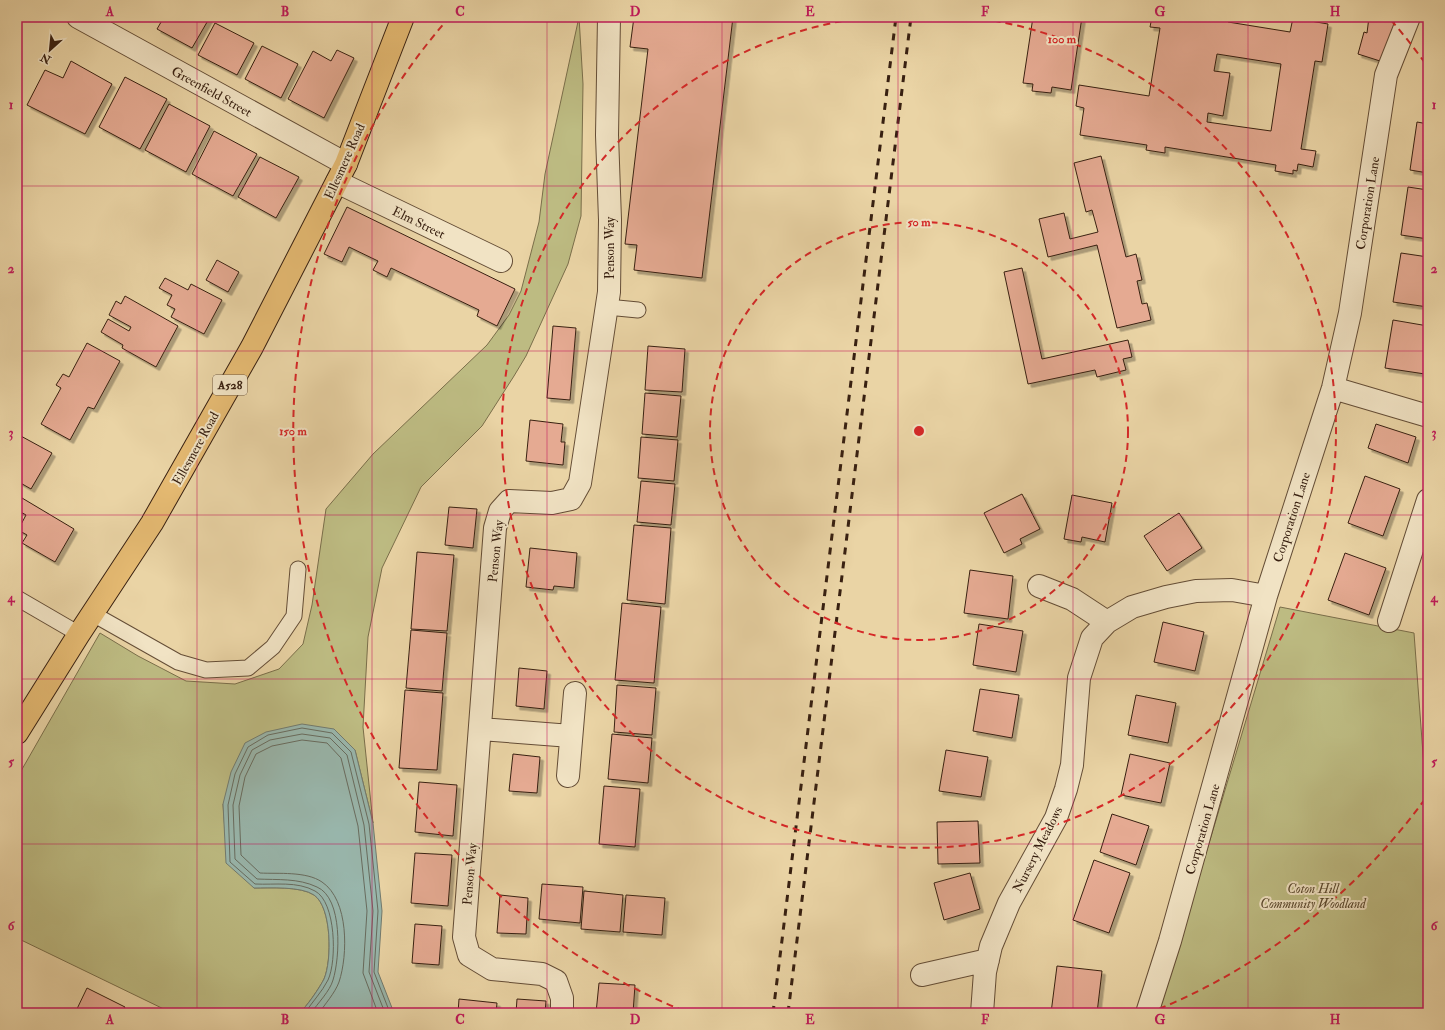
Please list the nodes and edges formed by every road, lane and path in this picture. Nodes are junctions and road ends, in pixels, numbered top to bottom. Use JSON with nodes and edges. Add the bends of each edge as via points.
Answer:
{"nodes":[{"id":1,"x":78,"y":17,"type":"edge"},
{"id":2,"x":403,"y":17,"type":"edge"},
{"id":3,"x":609,"y":17,"type":"edge"},
{"id":4,"x":1409,"y":17,"type":"edge"},
{"id":5,"x":341,"y":173,"type":"junction"},
{"id":6,"x":500,"y":261,"type":"dead end"},
{"id":7,"x":607,"y":307,"type":"junction"},
{"id":8,"x":638,"y":310,"type":"dead end"},
{"id":9,"x":1333,"y":388,"type":"junction"},
{"id":10,"x":1428,"y":416,"type":"edge"},
{"id":11,"x":1428,"y":500,"type":"edge"},
{"id":12,"x":298,"y":569,"type":"dead end"},
{"id":13,"x":1039,"y":586,"type":"dead end"},
{"id":14,"x":1266,"y":596,"type":"junction"},
{"id":15,"x":17,"y":598,"type":"edge"},
{"id":16,"x":93,"y":614,"type":"junction"},
{"id":17,"x":1389,"y":621,"type":"dead end"},
{"id":18,"x":1107,"y":622,"type":"junction"},
{"id":19,"x":79,"y":634,"type":"junction"},
{"id":20,"x":575,"y":693,"type":"dead end"},
{"id":21,"x":481,"y":729,"type":"junction"},
{"id":22,"x":17,"y":733,"type":"edge"},
{"id":23,"x":571,"y":736,"type":"junction"},
{"id":24,"x":568,"y":776,"type":"dead end"},
{"id":25,"x":988,"y":960,"type":"junction"},
{"id":26,"x":922,"y":975,"type":"dead end"},
{"id":27,"x":562,"y":1013,"type":"edge"},
{"id":28,"x":982,"y":1013,"type":"edge"},
{"id":29,"x":1147,"y":1013,"type":"edge"}],
"edges":[{"from":1,"to":5,"type":"street","name":"Greenfield Street"},
{"from":2,"to":5,"type":"main road","name":"Ellesmere Road","number":"A528"},
{"from":3,"to":7,"type":"street","name":"Penson Way","via":[[607,143],[610,266]]},
{"from":4,"to":9,"type":"street","name":"Corporation Lane","via":[[1386,75],[1350,313]]},
{"from":5,"to":6,"type":"street","name":"Elm Street"},
{"from":5,"to":16,"type":"main road","name":"Ellesmere Road","number":"A528","via":[[252,346],[172,489]]},
{"from":7,"to":8,"type":"lane"},
{"from":7,"to":21,"type":"street","name":"Penson Way","via":[[580,483],[571,499],[552,503],[509,501],[500,511],[495,528]]},
{"from":9,"to":10,"type":"street"},
{"from":9,"to":14,"type":"street","name":"Corporation Lane"},
{"from":11,"to":17,"type":"street"},
{"from":12,"to":16,"type":"lane","via":[[294,616],[273,648],[248,668],[206,670],[178,662]]},
{"from":13,"to":18,"type":"street","via":[[1072,599]]},
{"from":14,"to":18,"type":"street","name":"Nursery Meadows","via":[[1232,590],[1196,591],[1132,607]]},
{"from":14,"to":29,"type":"street","name":"Corporation Lane","via":[[1170,942]]},
{"from":15,"to":19,"type":"lane"},
{"from":16,"to":19,"type":"main road","name":"Ellesmere Road","number":"A528"},
{"from":18,"to":25,"type":"street","name":"Nursery Meadows","via":[[1092,638],[1084,658],[1079,678],[1072,765],[1056,818],[1009,903],[991,946]]},
{"from":19,"to":22,"type":"main road","name":"Ellesmere Road","number":"A528"},
{"from":20,"to":23,"type":"street"},
{"from":21,"to":23,"type":"street"},
{"from":21,"to":27,"type":"street","name":"Penson Way","via":[[464,937],[470,955],[492,969],[542,974],[556,981],[562,998]]},
{"from":23,"to":24,"type":"street"},
{"from":25,"to":26,"type":"street"},
{"from":25,"to":28,"type":"street","name":"Nursery Meadows"}]}
